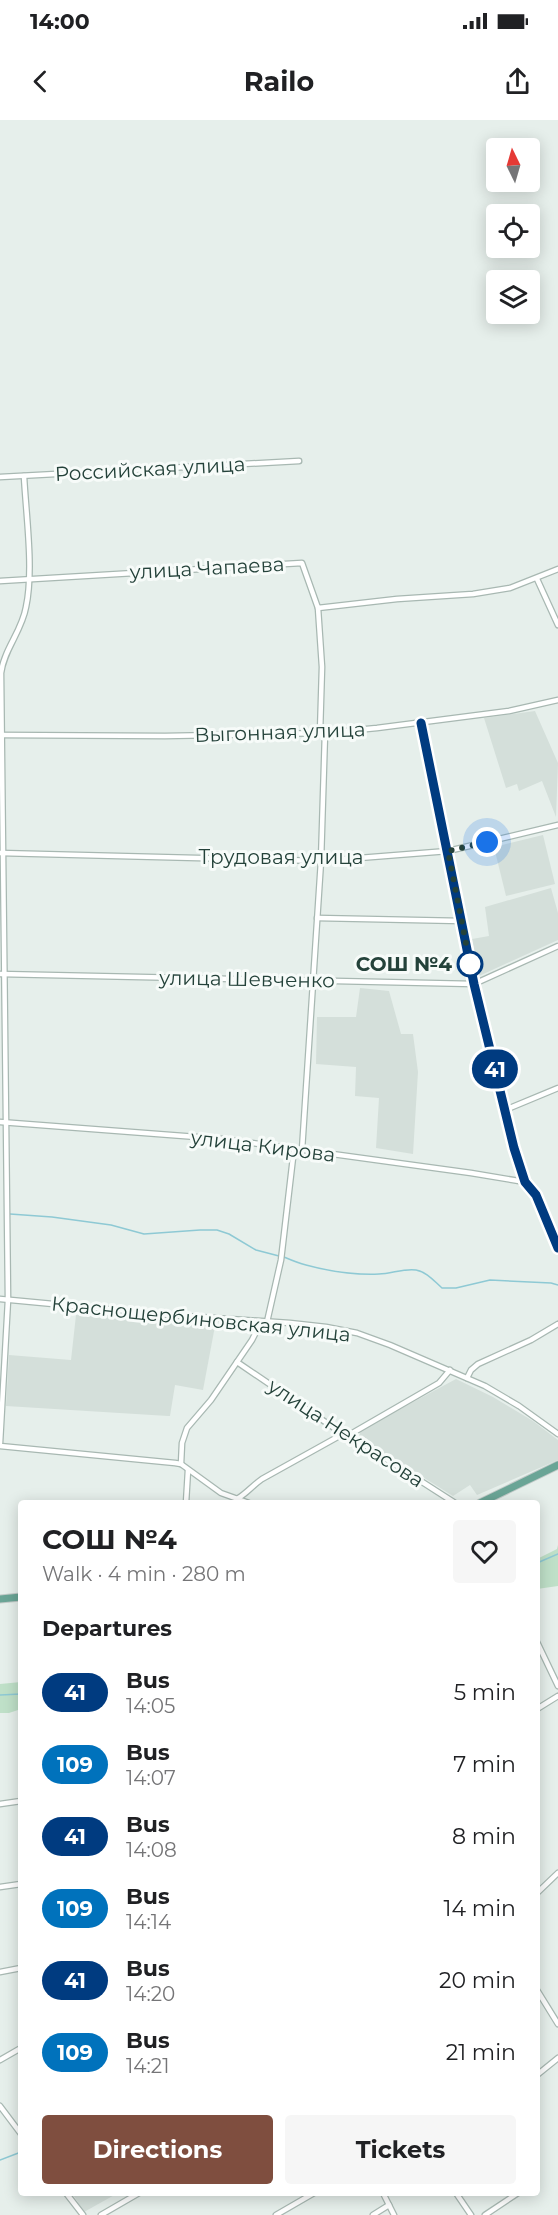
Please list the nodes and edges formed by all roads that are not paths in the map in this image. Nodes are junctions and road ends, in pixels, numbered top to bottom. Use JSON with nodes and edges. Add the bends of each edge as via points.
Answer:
{"nodes":[{"id":1,"x":299,"y":461,"type":"dead end"},
{"id":2,"x":24,"y":476,"type":"junction"},
{"id":3,"x":0,"y":477,"type":"edge"},
{"id":4,"x":558,"y":569,"type":"edge"},
{"id":5,"x":29,"y":578,"type":"junction"},
{"id":6,"x":537,"y":579,"type":"junction"},
{"id":7,"x":0,"y":581,"type":"edge"},
{"id":8,"x":318,"y":608,"type":"junction"},
{"id":9,"x":558,"y":625,"type":"edge"},
{"id":10,"x":558,"y":700,"type":"edge"},
{"id":11,"x":421,"y":723,"type":"junction"},
{"id":12,"x":323,"y":733,"type":"junction"},
{"id":13,"x":1,"y":735,"type":"edge"},
{"id":14,"x":558,"y":825,"type":"edge"},
{"id":15,"x":448,"y":851,"type":"junction"},
{"id":16,"x":2,"y":853,"type":"edge"},
{"id":17,"x":321,"y":861,"type":"junction"},
{"id":18,"x":317,"y":918,"type":"junction"},
{"id":19,"x":462,"y":921,"type":"junction"},
{"id":20,"x":558,"y":946,"type":"edge"},
{"id":21,"x":3,"y":974,"type":"edge"},
{"id":22,"x":314,"y":981,"type":"junction"},
{"id":23,"x":474,"y":984,"type":"junction"},
{"id":24,"x":558,"y":1088,"type":"edge"},
{"id":25,"x":505,"y":1110,"type":"junction"},
{"id":26,"x":0,"y":1122,"type":"edge"},
{"id":27,"x":7,"y":1122,"type":"junction"},
{"id":28,"x":294,"y":1149,"type":"junction"},
{"id":29,"x":302,"y":1150,"type":"junction"},
{"id":30,"x":525,"y":1182,"type":"junction"},
{"id":31,"x":558,"y":1228,"type":"edge"},
{"id":32,"x":551,"y":1230,"type":"junction"},
{"id":33,"x":558,"y":1248,"type":"edge"},
{"id":34,"x":0,"y":1299,"type":"edge"},
{"id":35,"x":9,"y":1300,"type":"junction"},
{"id":36,"x":264,"y":1322,"type":"junction"},
{"id":37,"x":558,"y":1324,"type":"edge"},
{"id":38,"x":237,"y":1362,"type":"junction"},
{"id":39,"x":450,"y":1370,"type":"junction"},
{"id":40,"x":467,"y":1378,"type":"junction"},
{"id":41,"x":357,"y":1430,"type":"junction"},
{"id":42,"x":346,"y":1434,"type":"junction"},
{"id":43,"x":558,"y":1434,"type":"edge"},
{"id":44,"x":357,"y":1441,"type":"junction"},
{"id":45,"x":0,"y":1444,"type":"edge"},
{"id":46,"x":181,"y":1464,"type":"junction"},
{"id":47,"x":558,"y":1465,"type":"edge"},
{"id":48,"x":188,"y":1470,"type":"junction"},
{"id":49,"x":237,"y":1499,"type":"junction"},
{"id":50,"x":186,"y":1500,"type":"edge"},
{"id":51,"x":240,"y":1500,"type":"edge"},
{"id":52,"x":450,"y":1500,"type":"edge"},
{"id":53,"x":486,"y":1500,"type":"edge"},
{"id":54,"x":18,"y":1597,"type":"edge"},
{"id":55,"x":0,"y":1599,"type":"edge"},
{"id":56,"x":540,"y":1648,"type":"edge"},
{"id":57,"x":558,"y":1686,"type":"edge"},
{"id":58,"x":558,"y":1696,"type":"edge"},
{"id":59,"x":540,"y":1707,"type":"edge"},
{"id":60,"x":18,"y":1801,"type":"edge"},
{"id":61,"x":0,"y":1804,"type":"edge"},
{"id":62,"x":558,"y":1873,"type":"edge"},
{"id":63,"x":18,"y":1884,"type":"edge"},
{"id":64,"x":0,"y":1887,"type":"edge"},
{"id":65,"x":540,"y":1890,"type":"edge"},
{"id":66,"x":18,"y":1969,"type":"edge"},
{"id":67,"x":0,"y":1972,"type":"edge"},
{"id":68,"x":540,"y":1995,"type":"edge"},
{"id":69,"x":558,"y":2024,"type":"edge"},
{"id":70,"x":18,"y":2050,"type":"edge"},
{"id":71,"x":558,"y":2058,"type":"edge"},
{"id":72,"x":0,"y":2060,"type":"edge"},
{"id":73,"x":540,"y":2073,"type":"edge"},
{"id":74,"x":0,"y":2106,"type":"edge"},
{"id":75,"x":18,"y":2130,"type":"edge"},
{"id":76,"x":68,"y":2196,"type":"edge"},
{"id":77,"x":134,"y":2196,"type":"edge"},
{"id":78,"x":309,"y":2196,"type":"edge"},
{"id":79,"x":385,"y":2196,"type":"edge"},
{"id":80,"x":458,"y":2196,"type":"edge"},
{"id":81,"x":514,"y":2196,"type":"edge"},
{"id":82,"x":389,"y":2205,"type":"junction"},
{"id":83,"x":83,"y":2215,"type":"edge"},
{"id":84,"x":100,"y":2215,"type":"edge"},
{"id":85,"x":276,"y":2215,"type":"edge"},
{"id":86,"x":372,"y":2215,"type":"edge"},
{"id":87,"x":394,"y":2215,"type":"edge"},
{"id":88,"x":471,"y":2215,"type":"edge"},
{"id":89,"x":485,"y":2215,"type":"edge"}],
"edges":[{"from":1,"to":2,"type":"street","name":"Российская улица"},
{"from":2,"to":3,"type":"street","name":"Российская улица"},
{"from":2,"to":5,"type":"street"},
{"from":4,"to":6,"type":"street"},
{"from":5,"to":7,"type":"street","name":"улица Чапаева"},
{"from":5,"to":8,"type":"street","name":"улица Чапаева","via":[[302,563]]},
{"from":5,"to":13,"type":"street","via":[[26,610],[3,660]]},
{"from":6,"to":8,"type":"street","via":[[473,594]]},
{"from":6,"to":9,"type":"street"},
{"from":8,"to":12,"type":"street"},
{"from":10,"to":11,"type":"street","name":"Выгонная улица"},
{"from":11,"to":12,"type":"street","name":"Выгонная улица"},
{"from":11,"to":15,"type":"street"},
{"from":12,"to":13,"type":"street","name":"Выгонная улица"},
{"from":12,"to":17,"type":"street"},
{"from":13,"to":16,"type":"street"},
{"from":14,"to":15,"type":"street","name":"Трудовая улица"},
{"from":15,"to":17,"type":"street","name":"Трудовая улица"},
{"from":15,"to":19,"type":"street"},
{"from":16,"to":17,"type":"street","name":"Трудовая улица"},
{"from":16,"to":21,"type":"street"},
{"from":17,"to":18,"type":"street"},
{"from":18,"to":19,"type":"street"},
{"from":18,"to":22,"type":"street"},
{"from":19,"to":23,"type":"street"},
{"from":20,"to":23,"type":"street","name":"улица Шевченко"},
{"from":21,"to":22,"type":"street","name":"улица Шевченко"},
{"from":21,"to":27,"type":"street"},
{"from":22,"to":23,"type":"street","name":"улица Шевченко"},
{"from":22,"to":29,"type":"street"},
{"from":23,"to":25,"type":"street"},
{"from":24,"to":25,"type":"street"},
{"from":25,"to":30,"type":"street"},
{"from":26,"to":27,"type":"street","name":"улица Кирова"},
{"from":27,"to":28,"type":"street","name":"улица Кирова","via":[[223,1139]]},
{"from":27,"to":35,"type":"street"},
{"from":28,"to":29,"type":"street","name":"улица Кирова"},
{"from":28,"to":36,"type":"street","via":[[281,1257]]},
{"from":29,"to":30,"type":"street","name":"улица Кирова"},
{"from":30,"to":32,"type":"street","via":[[536,1195]]},
{"from":31,"to":32,"type":"street"},
{"from":32,"to":33,"type":"street"},
{"from":34,"to":35,"type":"street","name":"Краснощербиновская улица"},
{"from":35,"to":36,"type":"street","name":"Краснощербиновская улица"},
{"from":35,"to":45,"type":"street"},
{"from":36,"to":38,"type":"street"},
{"from":36,"to":39,"type":"street","name":"Краснощербиновская улица","via":[[357,1333]]},
{"from":37,"to":40,"type":"street","via":[[478,1364]]},
{"from":38,"to":42,"type":"street","name":"улица Некрасова"},
{"from":38,"to":46,"type":"street","via":[[185,1432]]},
{"from":39,"to":40,"type":"street","name":"Краснощербиновская улица"},
{"from":39,"to":41,"type":"street","via":[[439,1383]]},
{"from":40,"to":43,"type":"street","name":"Краснощербиновская улица"},
{"from":41,"to":42,"type":"street"},
{"from":41,"to":44,"type":"street"},
{"from":42,"to":44,"type":"street","name":"улица Некрасова"},
{"from":42,"to":49,"type":"street","via":[[262,1479]]},
{"from":44,"to":52,"type":"street","name":"улица Некрасова"},
{"from":45,"to":46,"type":"street"},
{"from":46,"to":48,"type":"street"},
{"from":47,"to":53,"type":"main road"},
{"from":48,"to":49,"type":"street"},
{"from":48,"to":50,"type":"street"},
{"from":49,"to":51,"type":"street"},
{"from":54,"to":55,"type":"main road"},
{"from":56,"to":57,"type":"street"},
{"from":58,"to":59,"type":"street"},
{"from":60,"to":61,"type":"street"},
{"from":62,"to":65,"type":"street"},
{"from":63,"to":64,"type":"street"},
{"from":66,"to":67,"type":"street"},
{"from":68,"to":69,"type":"street"},
{"from":70,"to":72,"type":"street"},
{"from":71,"to":73,"type":"street"},
{"from":74,"to":75,"type":"street"},
{"from":76,"to":83,"type":"street"},
{"from":77,"to":84,"type":"street"},
{"from":78,"to":85,"type":"street"},
{"from":79,"to":82,"type":"street"},
{"from":80,"to":88,"type":"street"},
{"from":81,"to":89,"type":"street"},
{"from":82,"to":86,"type":"street"},
{"from":82,"to":87,"type":"street"}]}
